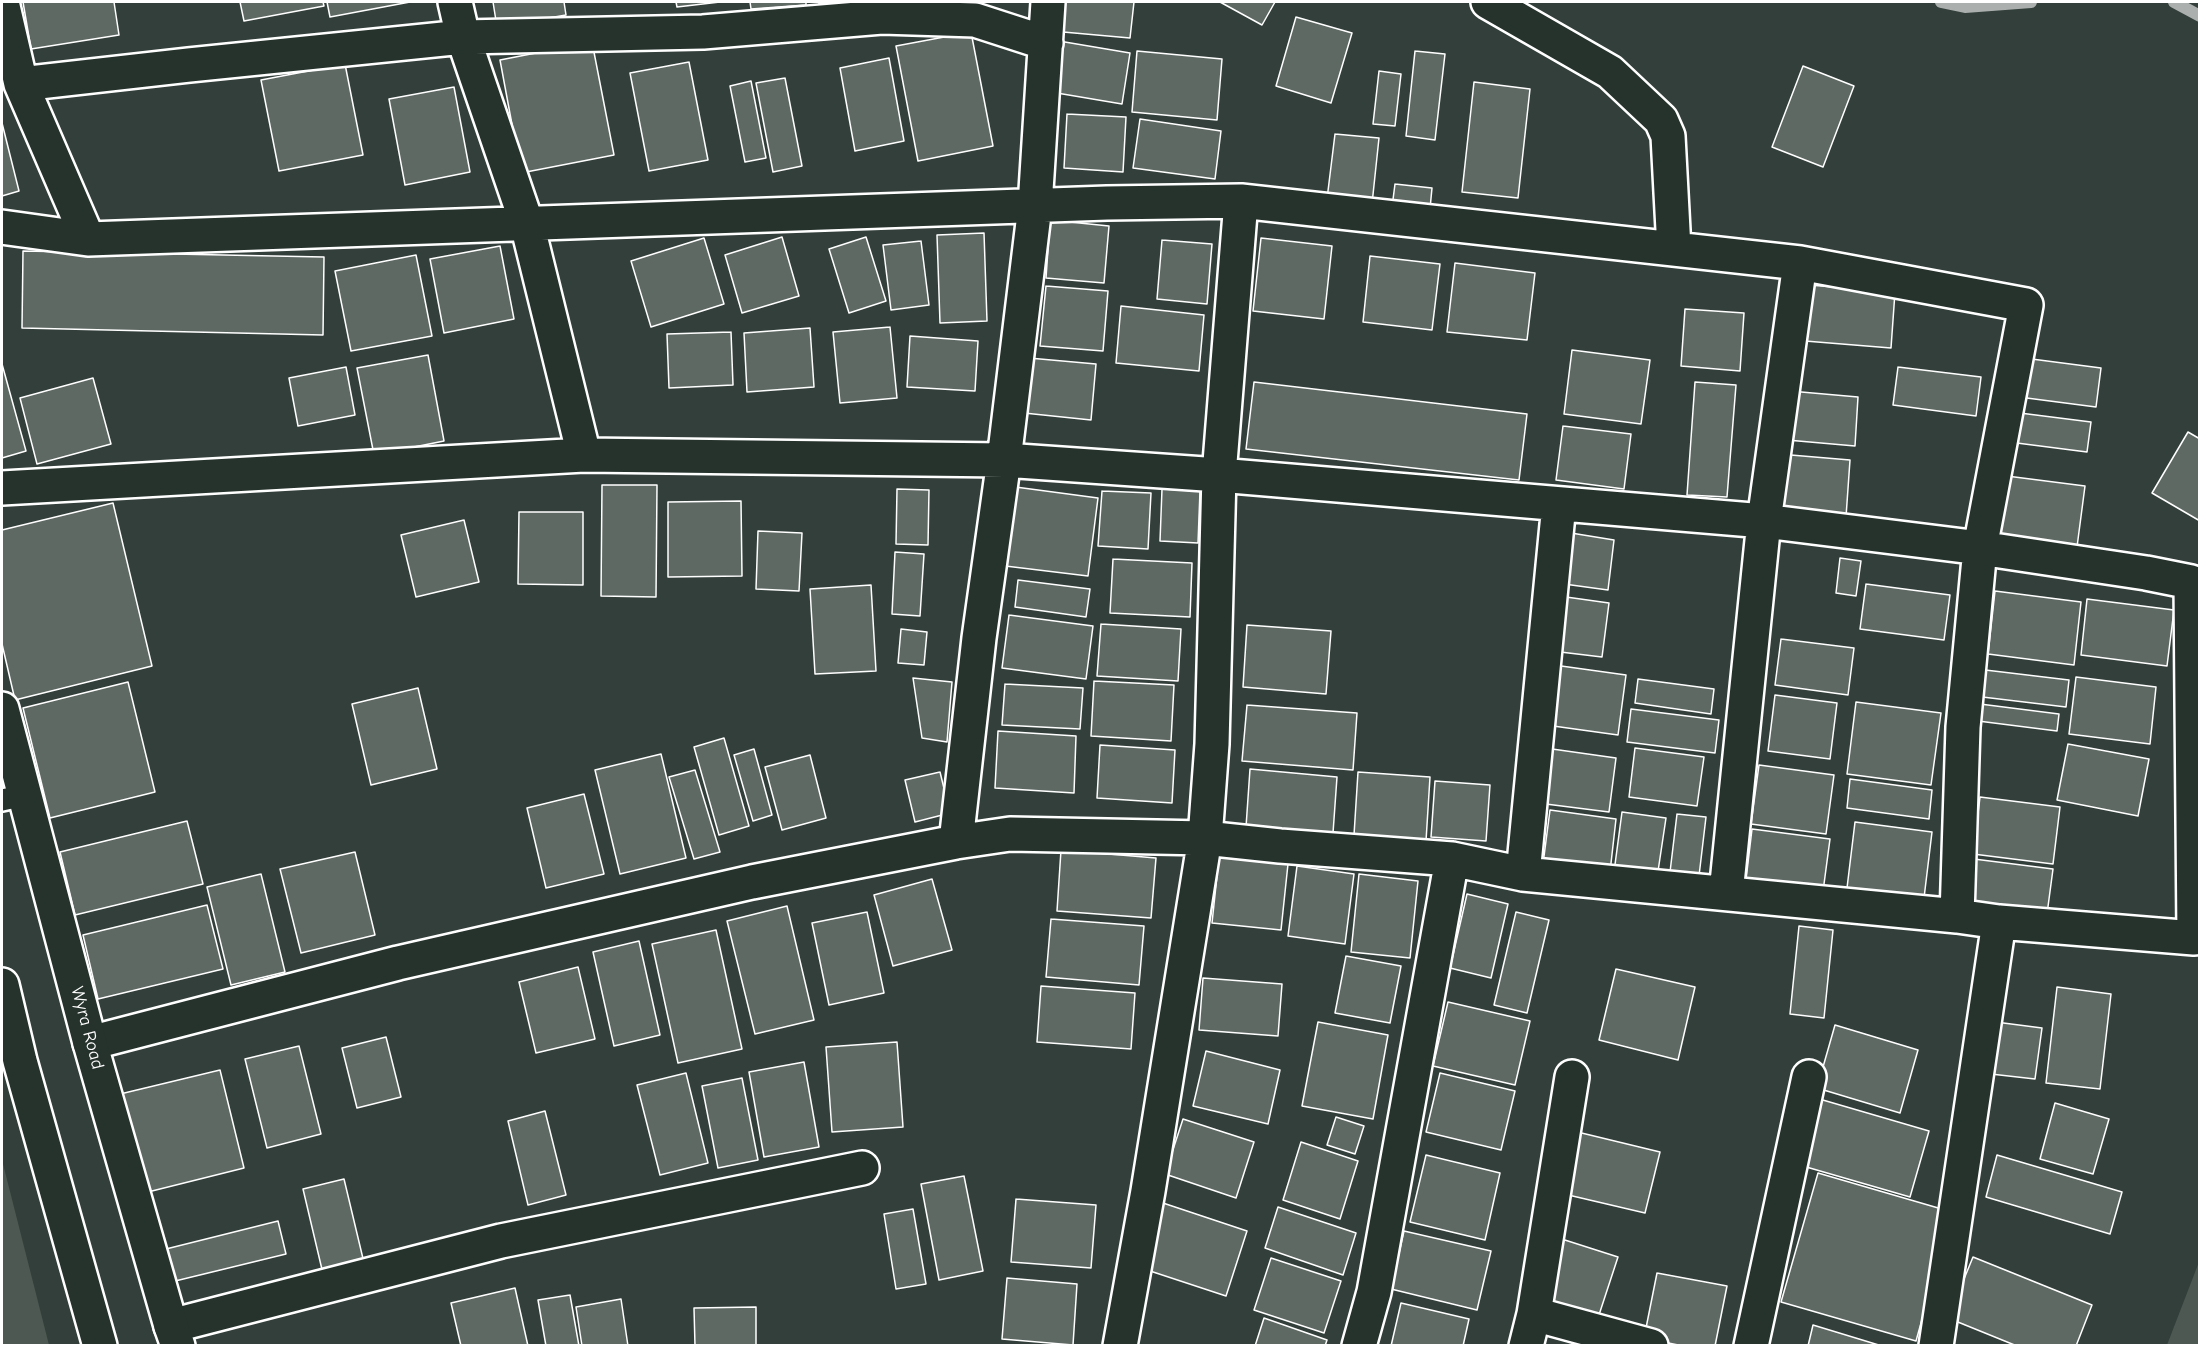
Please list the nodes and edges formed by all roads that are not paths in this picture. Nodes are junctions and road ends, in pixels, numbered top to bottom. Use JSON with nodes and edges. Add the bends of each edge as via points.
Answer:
{"nodes":[{"id":1,"x":2,"y":2,"type":"edge"},
{"id":2,"x":454,"y":2,"type":"edge"},
{"id":3,"x":1048,"y":2,"type":"edge"},
{"id":4,"x":1488,"y":2,"type":"edge"},
{"id":5,"x":463,"y":37,"type":"junction"},
{"id":6,"x":1046,"y":43,"type":"junction"},
{"id":7,"x":21,"y":84,"type":"junction"},
{"id":8,"x":1240,"y":201,"type":"junction"},
{"id":9,"x":1035,"y":206,"type":"junction"},
{"id":10,"x":527,"y":224,"type":"junction"},
{"id":11,"x":2,"y":227,"type":"edge"},
{"id":12,"x":88,"y":239,"type":"junction"},
{"id":13,"x":1674,"y":249,"type":"junction"},
{"id":14,"x":1800,"y":263,"type":"junction"},
{"id":15,"x":584,"y":455,"type":"junction"},
{"id":16,"x":1004,"y":460,"type":"junction"},
{"id":17,"x":1219,"y":476,"type":"junction"},
{"id":18,"x":2,"y":488,"type":"edge"},
{"id":19,"x":1559,"y":504,"type":"junction"},
{"id":20,"x":1764,"y":521,"type":"junction"},
{"id":21,"x":1980,"y":548,"type":"junction"},
{"id":22,"x":2,"y":709,"type":"edge"},
{"id":23,"x":13,"y":798,"type":"edge"},
{"id":24,"x":1205,"y":838,"type":"junction"},
{"id":25,"x":956,"y":842,"type":"junction"},
{"id":26,"x":1452,"y":859,"type":"junction"},
{"id":27,"x":1523,"y":874,"type":"junction"},
{"id":28,"x":1726,"y":893,"type":"junction"},
{"id":29,"x":1957,"y":916,"type":"junction"},
{"id":30,"x":1999,"y":922,"type":"junction"},
{"id":31,"x":2,"y":984,"type":"edge"},
{"id":32,"x":90,"y":1042,"type":"junction"},
{"id":33,"x":1572,"y":1077,"type":"dead end"},
{"id":34,"x":1809,"y":1077,"type":"dead end"},
{"id":35,"x":861,"y":1168,"type":"dead end"},
{"id":36,"x":1534,"y":1314,"type":"junction"},
{"id":37,"x":175,"y":1336,"type":"edge"},
{"id":38,"x":100,"y":1346,"type":"edge"},
{"id":39,"x":1120,"y":1346,"type":"edge"},
{"id":40,"x":1359,"y":1346,"type":"edge"},
{"id":41,"x":1526,"y":1346,"type":"edge"},
{"id":42,"x":1651,"y":1346,"type":"edge"},
{"id":43,"x":1751,"y":1346,"type":"edge"},
{"id":44,"x":1936,"y":1346,"type":"edge"}],
"edges":[{"from":1,"to":7,"type":"street"},
{"from":2,"to":5,"type":"street"},
{"from":3,"to":6,"type":"street"},
{"from":4,"to":13,"type":"street","via":[[1610,72],[1661,120],[1668,135]]},
{"from":5,"to":6,"type":"street","via":[[703,32],[882,17],[975,20]]},
{"from":5,"to":7,"type":"street"},
{"from":5,"to":10,"type":"street"},
{"from":6,"to":9,"type":"street"},
{"from":7,"to":12,"type":"street"},
{"from":8,"to":9,"type":"street"},
{"from":8,"to":13,"type":"street"},
{"from":8,"to":17,"type":"street"},
{"from":9,"to":10,"type":"street"},
{"from":9,"to":16,"type":"street"},
{"from":10,"to":12,"type":"street"},
{"from":10,"to":15,"type":"street"},
{"from":11,"to":12,"type":"street"},
{"from":13,"to":14,"type":"street"},
{"from":14,"to":20,"type":"street"},
{"from":14,"to":21,"type":"street","via":[[2026,305]]},
{"from":15,"to":16,"type":"street"},
{"from":15,"to":18,"type":"street"},
{"from":16,"to":17,"type":"street"},
{"from":16,"to":25,"type":"street"},
{"from":17,"to":19,"type":"street"},
{"from":17,"to":24,"type":"street","via":[[1212,744]]},
{"from":19,"to":20,"type":"street"},
{"from":19,"to":27,"type":"street"},
{"from":20,"to":21,"type":"street"},
{"from":20,"to":28,"type":"street"},
{"from":21,"to":29,"type":"street","via":[[1963,727]]},
{"from":21,"to":30,"type":"street","via":[[2191,582],[2194,938]]},
{"from":22,"to":23,"type":"street","name":"Wyra Road"},
{"from":23,"to":32,"type":"street","name":"Wyra Road"},
{"from":24,"to":25,"type":"street","via":[[1010,834]]},
{"from":24,"to":26,"type":"street"},
{"from":24,"to":39,"type":"street"},
{"from":25,"to":32,"type":"street","via":[[752,882],[410,960]]},
{"from":26,"to":27,"type":"street"},
{"from":26,"to":40,"type":"street","via":[[1374,1292]]},
{"from":27,"to":28,"type":"street"},
{"from":28,"to":29,"type":"street"},
{"from":29,"to":30,"type":"street"},
{"from":30,"to":44,"type":"street"},
{"from":31,"to":38,"type":"street"},
{"from":32,"to":37,"type":"street","name":"Wyra Road"},
{"from":33,"to":36,"type":"street"},
{"from":34,"to":43,"type":"street"},
{"from":35,"to":37,"type":"street","via":[[501,1241]]},
{"from":36,"to":41,"type":"street"},
{"from":36,"to":42,"type":"street"}]}
